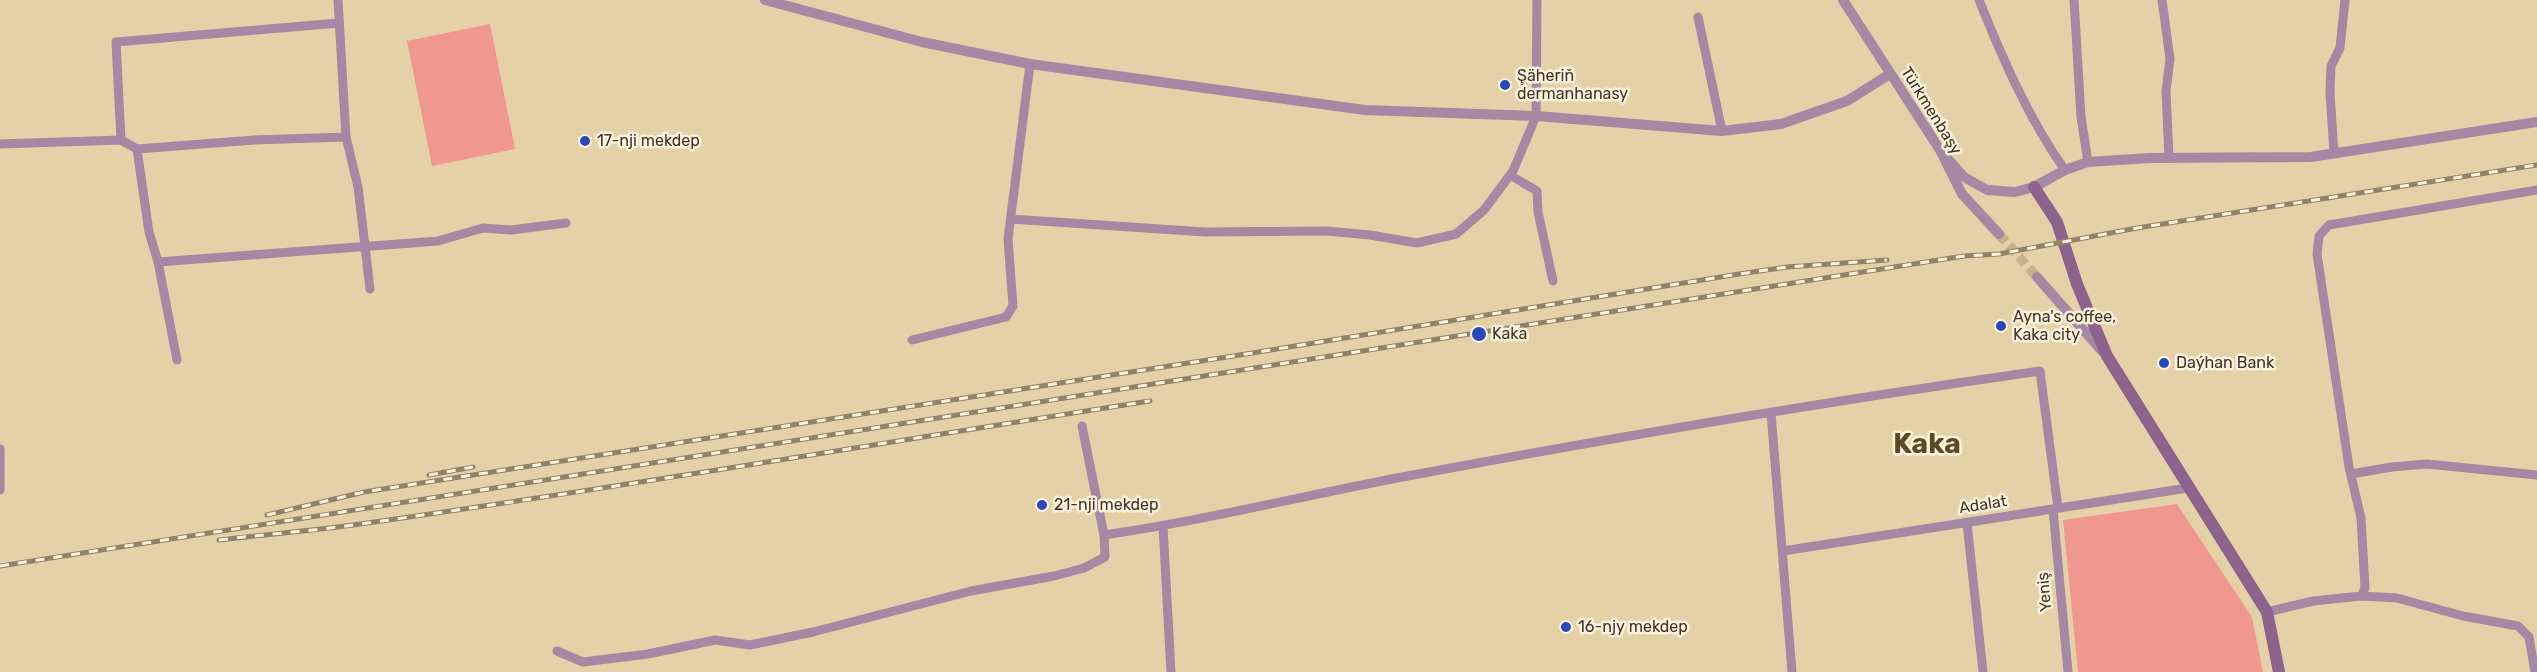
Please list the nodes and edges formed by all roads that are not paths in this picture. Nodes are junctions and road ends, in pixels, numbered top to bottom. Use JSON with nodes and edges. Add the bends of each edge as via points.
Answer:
{"nodes":[{"id":1,"x":338,"y":0,"type":"edge"},
{"id":2,"x":765,"y":0,"type":"edge"},
{"id":3,"x":1537,"y":0,"type":"edge"},
{"id":4,"x":1843,"y":0,"type":"edge"},
{"id":5,"x":1979,"y":0,"type":"edge"},
{"id":6,"x":2074,"y":0,"type":"edge"},
{"id":7,"x":2162,"y":0,"type":"edge"},
{"id":8,"x":2345,"y":0,"type":"edge"},
{"id":9,"x":1698,"y":17,"type":"dead end"},
{"id":10,"x":339,"y":24,"type":"junction"},
{"id":11,"x":1030,"y":64,"type":"junction"},
{"id":12,"x":1890,"y":74,"type":"junction"},
{"id":13,"x":1536,"y":117,"type":"junction"},
{"id":14,"x":2537,"y":122,"type":"edge"},
{"id":15,"x":1722,"y":131,"type":"junction"},
{"id":16,"x":346,"y":137,"type":"junction"},
{"id":17,"x":121,"y":140,"type":"junction"},
{"id":18,"x":0,"y":144,"type":"edge"},
{"id":19,"x":137,"y":149,"type":"junction"},
{"id":20,"x":1940,"y":150,"type":"junction"},
{"id":21,"x":2334,"y":153,"type":"junction"},
{"id":22,"x":2169,"y":158,"type":"junction"},
{"id":23,"x":2088,"y":162,"type":"junction"},
{"id":24,"x":2065,"y":170,"type":"junction"},
{"id":25,"x":1510,"y":175,"type":"junction"},
{"id":26,"x":2034,"y":187,"type":"junction"},
{"id":27,"x":2537,"y":190,"type":"edge"},
{"id":28,"x":1011,"y":219,"type":"junction"},
{"id":29,"x":566,"y":223,"type":"dead end"},
{"id":30,"x":1999,"y":234,"type":"tunnel mouth"},
{"id":31,"x":364,"y":248,"type":"junction"},
{"id":32,"x":158,"y":262,"type":"junction"},
{"id":33,"x":2037,"y":277,"type":"tunnel mouth"},
{"id":34,"x":1553,"y":281,"type":"dead end"},
{"id":35,"x":370,"y":289,"type":"dead end"},
{"id":36,"x":912,"y":340,"type":"dead end"},
{"id":37,"x":2107,"y":356,"type":"junction"},
{"id":38,"x":177,"y":360,"type":"dead end"},
{"id":39,"x":1771,"y":413,"type":"junction"},
{"id":40,"x":1082,"y":426,"type":"dead end"},
{"id":41,"x":0,"y":449,"type":"edge"},
{"id":42,"x":2351,"y":474,"type":"junction"},
{"id":43,"x":2537,"y":475,"type":"edge"},
{"id":44,"x":2188,"y":488,"type":"junction"},
{"id":45,"x":0,"y":490,"type":"edge"},
{"id":46,"x":2056,"y":508,"type":"junction"},
{"id":47,"x":1968,"y":523,"type":"junction"},
{"id":48,"x":1163,"y":527,"type":"junction"},
{"id":49,"x":1104,"y":535,"type":"junction"},
{"id":50,"x":1783,"y":551,"type":"junction"},
{"id":51,"x":2361,"y":597,"type":"junction"},
{"id":52,"x":2267,"y":612,"type":"junction"},
{"id":53,"x":556,"y":651,"type":"dead end"},
{"id":54,"x":584,"y":667,"type":"edge"},
{"id":55,"x":1171,"y":672,"type":"edge"},
{"id":56,"x":1792,"y":672,"type":"edge"},
{"id":57,"x":1983,"y":672,"type":"edge"},
{"id":58,"x":2067,"y":672,"type":"edge"},
{"id":59,"x":2279,"y":672,"type":"edge"},
{"id":60,"x":2535,"y":672,"type":"edge"}],
"edges":[{"from":1,"to":10,"type":"street"},
{"from":2,"to":11,"type":"street","via":[[922,42]]},
{"from":3,"to":13,"type":"street"},
{"from":4,"to":12,"type":"street","name":"Türkmenbaşy"},
{"from":5,"to":24,"type":"street","via":[[2004,61],[2045,142]]},
{"from":6,"to":23,"type":"street","via":[[2081,117]]},
{"from":7,"to":22,"type":"street","via":[[2170,59],[2166,91]]},
{"from":8,"to":21,"type":"street","via":[[2340,48],[2331,66]]},
{"from":9,"to":15,"type":"street"},
{"from":10,"to":16,"type":"street"},
{"from":10,"to":17,"type":"street","via":[[116,42]]},
{"from":11,"to":13,"type":"street","via":[[1365,110]]},
{"from":11,"to":28,"type":"street"},
{"from":12,"to":15,"type":"street","via":[[1847,101],[1782,124]]},
{"from":12,"to":20,"type":"street","name":"Türkmenbaşy"},
{"from":13,"to":15,"type":"street"},
{"from":13,"to":25,"type":"street"},
{"from":14,"to":21,"type":"street"},
{"from":16,"to":19,"type":"street"},
{"from":16,"to":31,"type":"street","via":[[358,187]]},
{"from":17,"to":18,"type":"street"},
{"from":17,"to":19,"type":"street"},
{"from":19,"to":32,"type":"street","via":[[148,231]]},
{"from":20,"to":26,"type":"street","via":[[1964,177],[1987,190],[2014,192]]},
{"from":20,"to":30,"type":"street","name":"Türkmenbaşy","via":[[1962,194]]},
{"from":21,"to":22,"type":"street","via":[[2311,157]]},
{"from":22,"to":23,"type":"street"},
{"from":23,"to":24,"type":"street"},
{"from":24,"to":26,"type":"street"},
{"from":25,"to":28,"type":"street","via":[[1485,210],[1456,234],[1417,243],[1327,231],[1205,232]]},
{"from":25,"to":34,"type":"street","via":[[1536,191]]},
{"from":26,"to":37,"type":"main road","via":[[2057,222]]},
{"from":27,"to":42,"type":"street","via":[[2329,225],[2319,236],[2317,254]]},
{"from":28,"to":36,"type":"street","via":[[1008,239],[1013,306],[1006,317]]},
{"from":29,"to":31,"type":"street","via":[[511,230],[483,228],[438,241]]},
{"from":31,"to":32,"type":"street"},
{"from":31,"to":35,"type":"street"},
{"from":32,"to":38,"type":"street"},
{"from":33,"to":37,"type":"street"},
{"from":37,"to":44,"type":"main road"},
{"from":39,"to":46,"type":"street","name":"Yeniş","via":[[2040,371]]},
{"from":39,"to":48,"type":"street","via":[[1412,475]]},
{"from":39,"to":50,"type":"street"},
{"from":40,"to":49,"type":"street"},
{"from":41,"to":45,"type":"street"},
{"from":42,"to":43,"type":"street","via":[[2427,464]]},
{"from":42,"to":51,"type":"street","via":[[2361,518],[2366,588]]},
{"from":44,"to":46,"type":"street","name":"Adalat"},
{"from":44,"to":52,"type":"main road"},
{"from":46,"to":47,"type":"street","name":"Adalat"},
{"from":46,"to":58,"type":"street","name":"Yeniş"},
{"from":47,"to":50,"type":"street","name":"Adalat"},
{"from":47,"to":57,"type":"street"},
{"from":48,"to":49,"type":"street"},
{"from":48,"to":55,"type":"street"},
{"from":49,"to":54,"type":"street","via":[[1105,557],[1054,576],[970,591],[750,645],[715,640]]},
{"from":50,"to":56,"type":"street"},
{"from":51,"to":52,"type":"street","via":[[2313,601]]},
{"from":51,"to":60,"type":"street","via":[[2397,598],[2518,626],[2529,637]]},
{"from":52,"to":59,"type":"main road"},
{"from":53,"to":54,"type":"street"}]}
